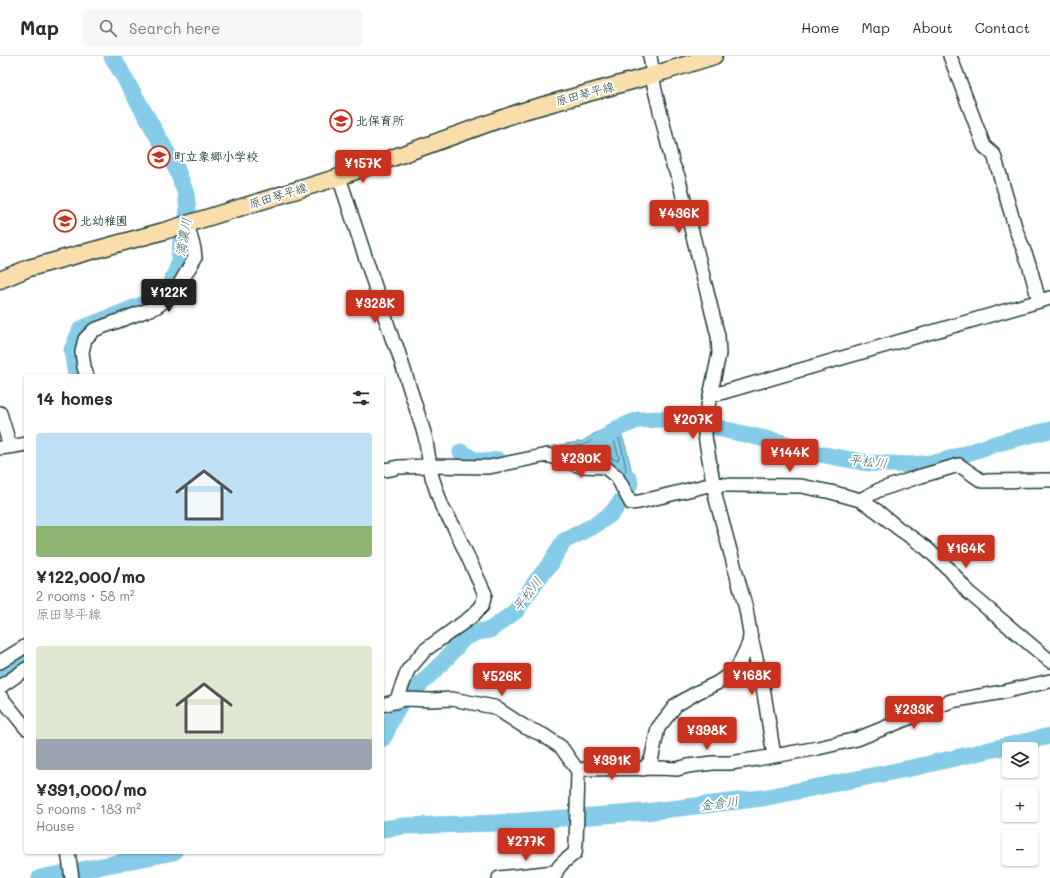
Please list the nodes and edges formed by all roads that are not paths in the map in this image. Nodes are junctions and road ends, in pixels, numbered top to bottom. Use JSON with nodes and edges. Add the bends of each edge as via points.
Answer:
{"nodes":[{"id":1,"x":650,"y":56,"type":"edge"},
{"id":2,"x":714,"y":56,"type":"edge"},
{"id":3,"x":950,"y":56,"type":"edge"},
{"id":4,"x":653,"y":75,"type":"junction"},
{"id":5,"x":339,"y":177,"type":"junction"},
{"id":6,"x":187,"y":223,"type":"junction"},
{"id":7,"x":0,"y":280,"type":"edge"},
{"id":8,"x":1045,"y":299,"type":"edge"},
{"id":9,"x":86,"y":374,"type":"edge"},
{"id":10,"x":710,"y":396,"type":"junction"},
{"id":11,"x":0,"y":413,"type":"edge"},
{"id":12,"x":24,"y":444,"type":"edge"},
{"id":13,"x":5,"y":447,"type":"edge"},
{"id":14,"x":430,"y":466,"type":"junction"},
{"id":15,"x":384,"y":470,"type":"edge"},
{"id":16,"x":1050,"y":480,"type":"edge"},
{"id":17,"x":713,"y":484,"type":"junction"},
{"id":18,"x":860,"y":500,"type":"junction"},
{"id":19,"x":750,"y":633,"type":"junction"},
{"id":20,"x":24,"y":647,"type":"edge"},
{"id":21,"x":1050,"y":661,"type":"edge"},
{"id":22,"x":0,"y":662,"type":"edge"},
{"id":23,"x":24,"y":669,"type":"edge"},
{"id":24,"x":1050,"y":681,"type":"edge"},
{"id":25,"x":0,"y":687,"type":"edge"},
{"id":26,"x":0,"y":696,"type":"edge"},
{"id":27,"x":396,"y":702,"type":"junction"},
{"id":28,"x":384,"y":705,"type":"edge"},
{"id":29,"x":24,"y":726,"type":"edge"},
{"id":30,"x":774,"y":756,"type":"junction"},
{"id":31,"x":643,"y":769,"type":"junction"},
{"id":32,"x":578,"y":771,"type":"junction"},
{"id":33,"x":68,"y":854,"type":"edge"},
{"id":34,"x":555,"y":875,"type":"edge"},
{"id":35,"x":72,"y":878,"type":"edge"},
{"id":36,"x":499,"y":878,"type":"edge"}],
"edges":[{"from":1,"to":4,"type":"street"},
{"from":2,"to":4,"type":"main road","name":"原田琴平線"},
{"from":3,"to":8,"type":"street","via":[[984,146],[994,155],[1016,230]]},
{"from":4,"to":5,"type":"main road","name":"原田琴平線","via":[[523,111]]},
{"from":4,"to":10,"type":"street","via":[[657,101],[718,336],[719,354]]},
{"from":5,"to":6,"type":"main road","name":"原田琴平線"},
{"from":5,"to":14,"type":"street","via":[[425,436]]},
{"from":6,"to":7,"type":"main road","name":"原田琴平線","via":[[29,268]]},
{"from":6,"to":9,"type":"street","via":[[195,258],[179,285],[156,307],[94,330],[85,339],[82,352]]},
{"from":8,"to":10,"type":"street"},
{"from":10,"to":17,"type":"street","via":[[705,436]]},
{"from":11,"to":13,"type":"street"},
{"from":12,"to":13,"type":"street"},
{"from":14,"to":15,"type":"street"},
{"from":14,"to":17,"type":"street","via":[[489,467],[547,455],[580,466],[605,468],[617,478],[631,503]]},
{"from":14,"to":27,"type":"street","via":[[442,507],[485,594],[482,606],[472,617],[425,650],[408,670]]},
{"from":16,"to":18,"type":"street","via":[[982,481],[959,465],[879,490]]},
{"from":17,"to":18,"type":"street","via":[[801,486]]},
{"from":17,"to":19,"type":"street"},
{"from":18,"to":21,"type":"street","via":[[925,547],[950,570],[968,592]]},
{"from":19,"to":30,"type":"street","via":[[763,687]]},
{"from":19,"to":31,"type":"street","via":[[749,643],[737,670],[676,705],[658,728],[651,760]]},
{"from":20,"to":22,"type":"street"},
{"from":23,"to":25,"type":"street"},
{"from":24,"to":30,"type":"street","via":[[951,701],[857,739]]},
{"from":26,"to":29,"type":"street"},
{"from":27,"to":28,"type":"street"},
{"from":27,"to":32,"type":"street","via":[[405,699],[452,699],[494,707],[561,747]]},
{"from":30,"to":31,"type":"street","via":[[677,769]]},
{"from":31,"to":32,"type":"street"},
{"from":32,"to":34,"type":"street","via":[[575,853],[559,866]]},
{"from":33,"to":35,"type":"street"},
{"from":34,"to":36,"type":"street"}]}
